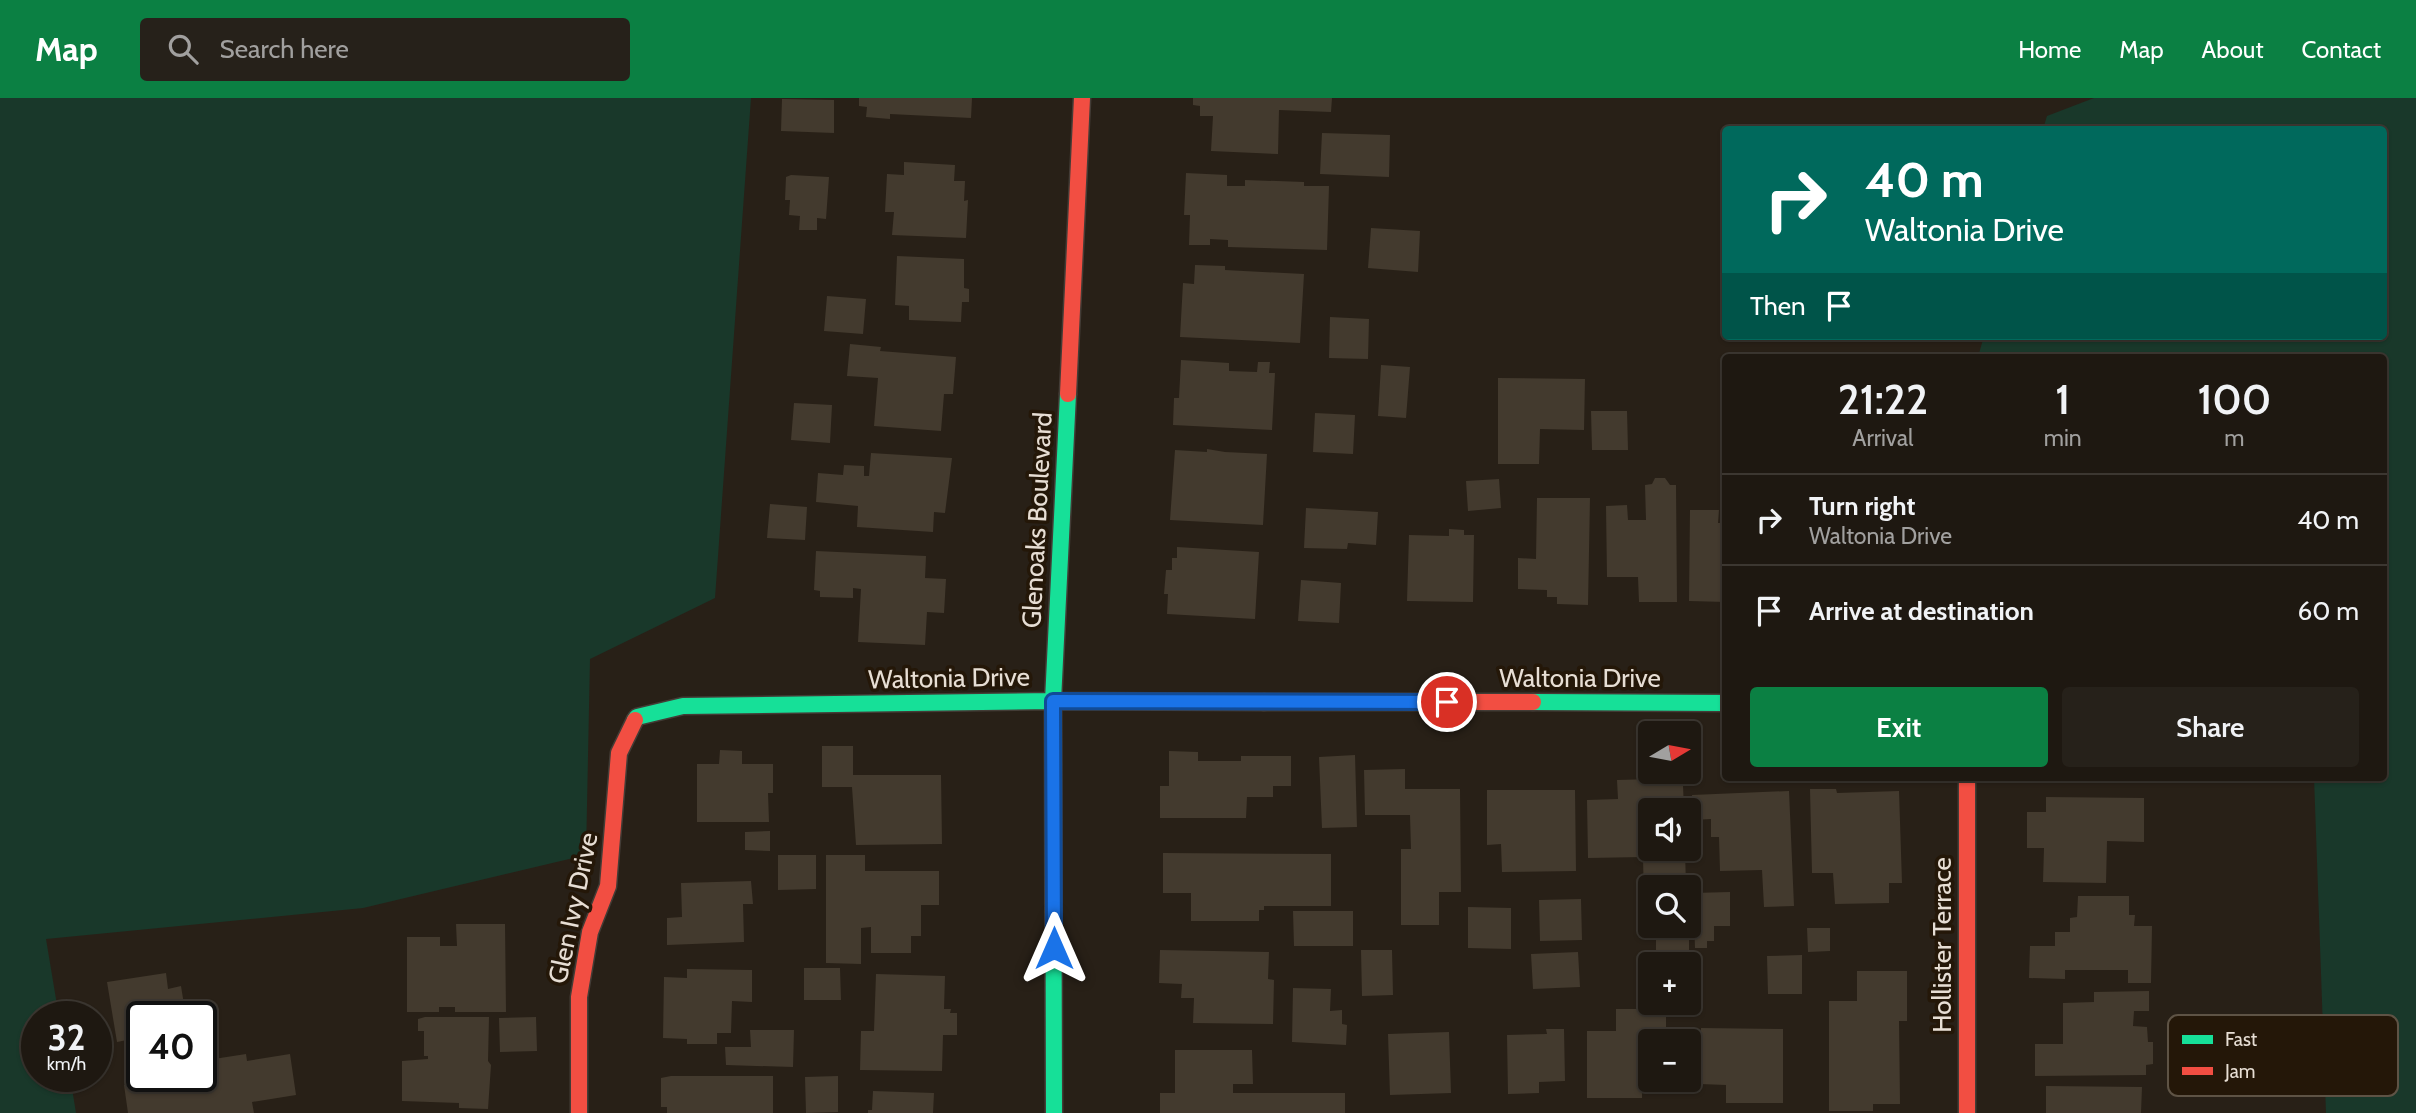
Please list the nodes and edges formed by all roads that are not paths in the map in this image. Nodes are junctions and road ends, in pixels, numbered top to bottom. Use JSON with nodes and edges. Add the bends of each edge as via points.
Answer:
{"nodes":[{"id":1,"x":1082,"y":98,"type":"edge"},
{"id":2,"x":1053,"y":701,"type":"junction"},
{"id":3,"x":1722,"y":703,"type":"edge"},
{"id":4,"x":638,"y":717,"type":"joint"},
{"id":5,"x":1967,"y":781,"type":"edge"},
{"id":6,"x":579,"y":1113,"type":"edge"},
{"id":7,"x":1054,"y":1113,"type":"edge"},
{"id":8,"x":1967,"y":1113,"type":"edge"}],
"edges":[{"from":1,"to":2,"type":"street","name":"Glenoaks Boulevard"},
{"from":2,"to":3,"type":"street","name":"Waltonia Drive"},
{"from":2,"to":4,"type":"street","name":"Waltonia Drive","via":[[683,706]]},
{"from":2,"to":7,"type":"street","name":"Glenoaks Boulevard"},
{"from":4,"to":6,"type":"street","name":"Glen Ivy Drive","via":[[619,753],[608,886],[590,932],[579,997]]},
{"from":5,"to":8,"type":"street","name":"Hollister Terrace"}]}
